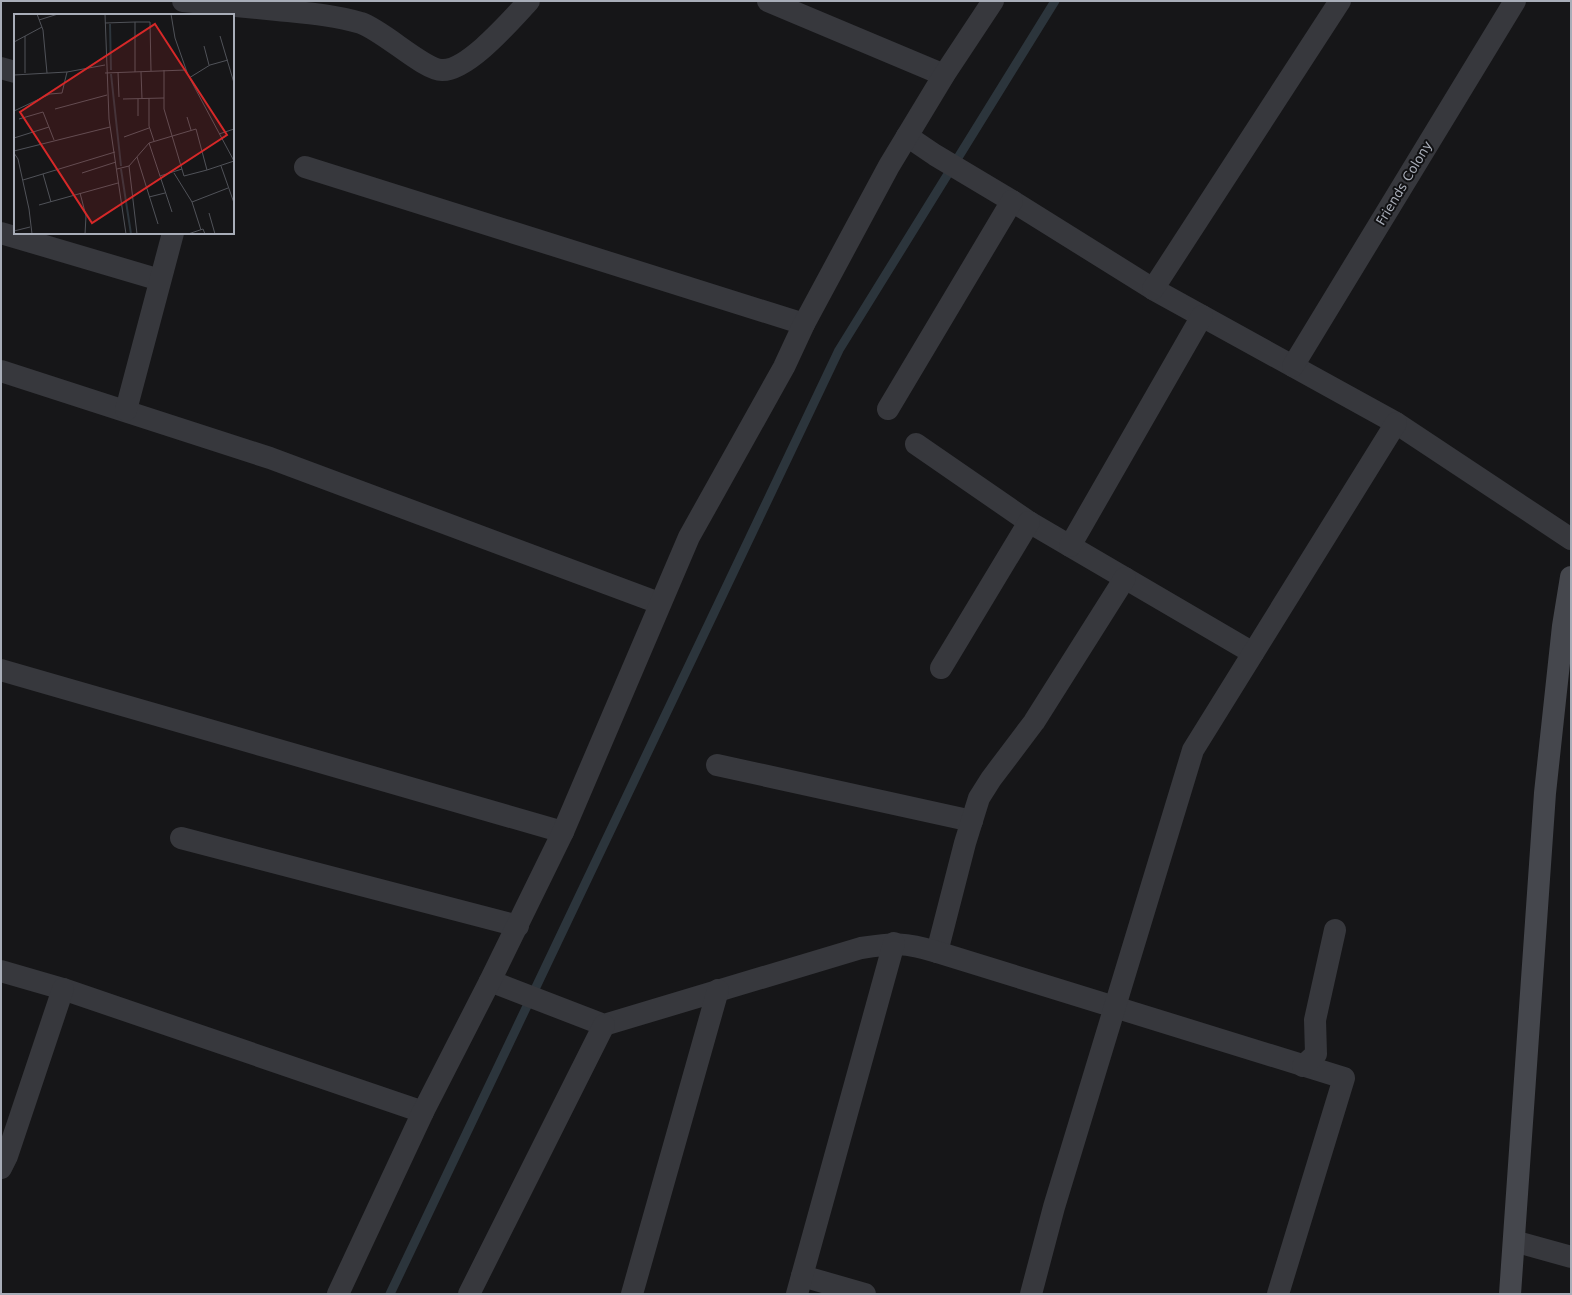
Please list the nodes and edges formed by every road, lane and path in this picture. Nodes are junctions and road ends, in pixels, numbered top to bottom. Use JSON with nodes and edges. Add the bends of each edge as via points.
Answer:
{"nodes":[{"id":1,"x":183,"y":1,"type":"edge"},
{"id":2,"x":529,"y":1,"type":"edge"},
{"id":3,"x":768,"y":1,"type":"edge"},
{"id":4,"x":993,"y":1,"type":"edge"},
{"id":5,"x":1340,"y":1,"type":"edge"},
{"id":6,"x":1514,"y":1,"type":"edge"},
{"id":7,"x":1,"y":68,"type":"edge"},
{"id":8,"x":14,"y":72,"type":"edge"},
{"id":9,"x":944,"y":75,"type":"junction"},
{"id":10,"x":907,"y":136,"type":"junction"},
{"id":11,"x":305,"y":167,"type":"dead end"},
{"id":12,"x":1012,"y":201,"type":"junction"},
{"id":13,"x":1,"y":233,"type":"edge"},
{"id":14,"x":173,"y":234,"type":"edge"},
{"id":15,"x":160,"y":280,"type":"junction"},
{"id":16,"x":1153,"y":289,"type":"junction"},
{"id":17,"x":1202,"y":316,"type":"junction"},
{"id":18,"x":804,"y":324,"type":"junction"},
{"id":19,"x":1293,"y":366,"type":"junction"},
{"id":20,"x":1,"y":371,"type":"edge"},
{"id":21,"x":888,"y":409,"type":"dead end"},
{"id":22,"x":126,"y":410,"type":"junction"},
{"id":23,"x":1396,"y":423,"type":"junction"},
{"id":24,"x":916,"y":444,"type":"dead end"},
{"id":25,"x":1029,"y":522,"type":"junction"},
{"id":26,"x":1571,"y":539,"type":"edge"},
{"id":27,"x":1070,"y":546,"type":"junction"},
{"id":28,"x":1571,"y":577,"type":"edge"},
{"id":29,"x":1125,"y":578,"type":"junction"},
{"id":30,"x":659,"y":603,"type":"junction"},
{"id":31,"x":1567,"y":627,"type":"edge"},
{"id":32,"x":1253,"y":654,"type":"junction"},
{"id":33,"x":941,"y":668,"type":"dead end"},
{"id":34,"x":1,"y":670,"type":"edge"},
{"id":35,"x":717,"y":765,"type":"dead end"},
{"id":36,"x":972,"y":821,"type":"junction"},
{"id":37,"x":563,"y":832,"type":"junction"},
{"id":38,"x":181,"y":838,"type":"dead end"},
{"id":39,"x":518,"y":926,"type":"junction"},
{"id":40,"x":1335,"y":930,"type":"dead end"},
{"id":41,"x":894,"y":943,"type":"junction"},
{"id":42,"x":937,"y":952,"type":"junction"},
{"id":43,"x":1,"y":971,"type":"edge"},
{"id":44,"x":490,"y":981,"type":"junction"},
{"id":45,"x":63,"y":989,"type":"junction"},
{"id":46,"x":718,"y":990,"type":"junction"},
{"id":47,"x":1115,"y":1007,"type":"junction"},
{"id":48,"x":604,"y":1024,"type":"junction"},
{"id":49,"x":1304,"y":1066,"type":"junction"},
{"id":50,"x":423,"y":1112,"type":"junction"},
{"id":51,"x":1,"y":1168,"type":"edge"},
{"id":52,"x":1514,"y":1241,"type":"junction"},
{"id":53,"x":1571,"y":1257,"type":"edge"},
{"id":54,"x":800,"y":1285,"type":"edge"},
{"id":55,"x":338,"y":1294,"type":"edge"},
{"id":56,"x":469,"y":1294,"type":"edge"},
{"id":57,"x":632,"y":1294,"type":"edge"},
{"id":58,"x":865,"y":1294,"type":"edge"},
{"id":59,"x":1031,"y":1294,"type":"edge"},
{"id":60,"x":1278,"y":1294,"type":"edge"},
{"id":61,"x":1510,"y":1294,"type":"edge"}],
"edges":[{"from":1,"to":2,"type":"street","via":[[336,16],[364,24],[426,64],[443,70],[459,65],[484,48]]},
{"from":3,"to":9,"type":"street"},
{"from":4,"to":9,"type":"street"},
{"from":5,"to":16,"type":"street"},
{"from":6,"to":19,"type":"street","name":"Friends Colony"},
{"from":7,"to":8,"type":"street"},
{"from":9,"to":10,"type":"street"},
{"from":10,"to":12,"type":"street","via":[[935,156]]},
{"from":10,"to":18,"type":"street"},
{"from":11,"to":18,"type":"street"},
{"from":12,"to":16,"type":"street"},
{"from":12,"to":21,"type":"street"},
{"from":13,"to":15,"type":"street"},
{"from":14,"to":15,"type":"street"},
{"from":15,"to":22,"type":"street"},
{"from":16,"to":17,"type":"street"},
{"from":17,"to":19,"type":"street"},
{"from":17,"to":27,"type":"street"},
{"from":18,"to":30,"type":"street","via":[[784,367],[688,537]]},
{"from":19,"to":23,"type":"street"},
{"from":20,"to":22,"type":"street"},
{"from":22,"to":30,"type":"street","via":[[270,458]]},
{"from":23,"to":26,"type":"street"},
{"from":23,"to":32,"type":"street"},
{"from":24,"to":25,"type":"street"},
{"from":25,"to":27,"type":"street"},
{"from":25,"to":33,"type":"street"},
{"from":27,"to":29,"type":"street"},
{"from":28,"to":31,"type":"main road"},
{"from":29,"to":32,"type":"street"},
{"from":29,"to":36,"type":"street","via":[[1034,722],[979,798]]},
{"from":30,"to":37,"type":"street"},
{"from":31,"to":52,"type":"main road","via":[[1545,793]]},
{"from":32,"to":47,"type":"street","via":[[1193,750]]},
{"from":34,"to":37,"type":"street"},
{"from":35,"to":36,"type":"street"},
{"from":36,"to":42,"type":"street"},
{"from":37,"to":39,"type":"street"},
{"from":38,"to":39,"type":"street"},
{"from":39,"to":44,"type":"street"},
{"from":40,"to":49,"type":"street","via":[[1315,1020],[1316,1054]]},
{"from":41,"to":42,"type":"street","via":[[915,945]]},
{"from":41,"to":46,"type":"street","via":[[861,948]]},
{"from":41,"to":54,"type":"street"},
{"from":42,"to":47,"type":"street"},
{"from":43,"to":45,"type":"street"},
{"from":44,"to":48,"type":"street"},
{"from":44,"to":50,"type":"street"},
{"from":45,"to":50,"type":"street"},
{"from":45,"to":51,"type":"street"},
{"from":46,"to":48,"type":"street"},
{"from":46,"to":57,"type":"street"},
{"from":47,"to":49,"type":"street"},
{"from":47,"to":59,"type":"street","via":[[1054,1207]]},
{"from":48,"to":56,"type":"street"},
{"from":49,"to":60,"type":"street","via":[[1344,1078]]},
{"from":50,"to":55,"type":"street"},
{"from":52,"to":53,"type":"street"},
{"from":52,"to":61,"type":"main road"},
{"from":54,"to":58,"type":"street"}]}
